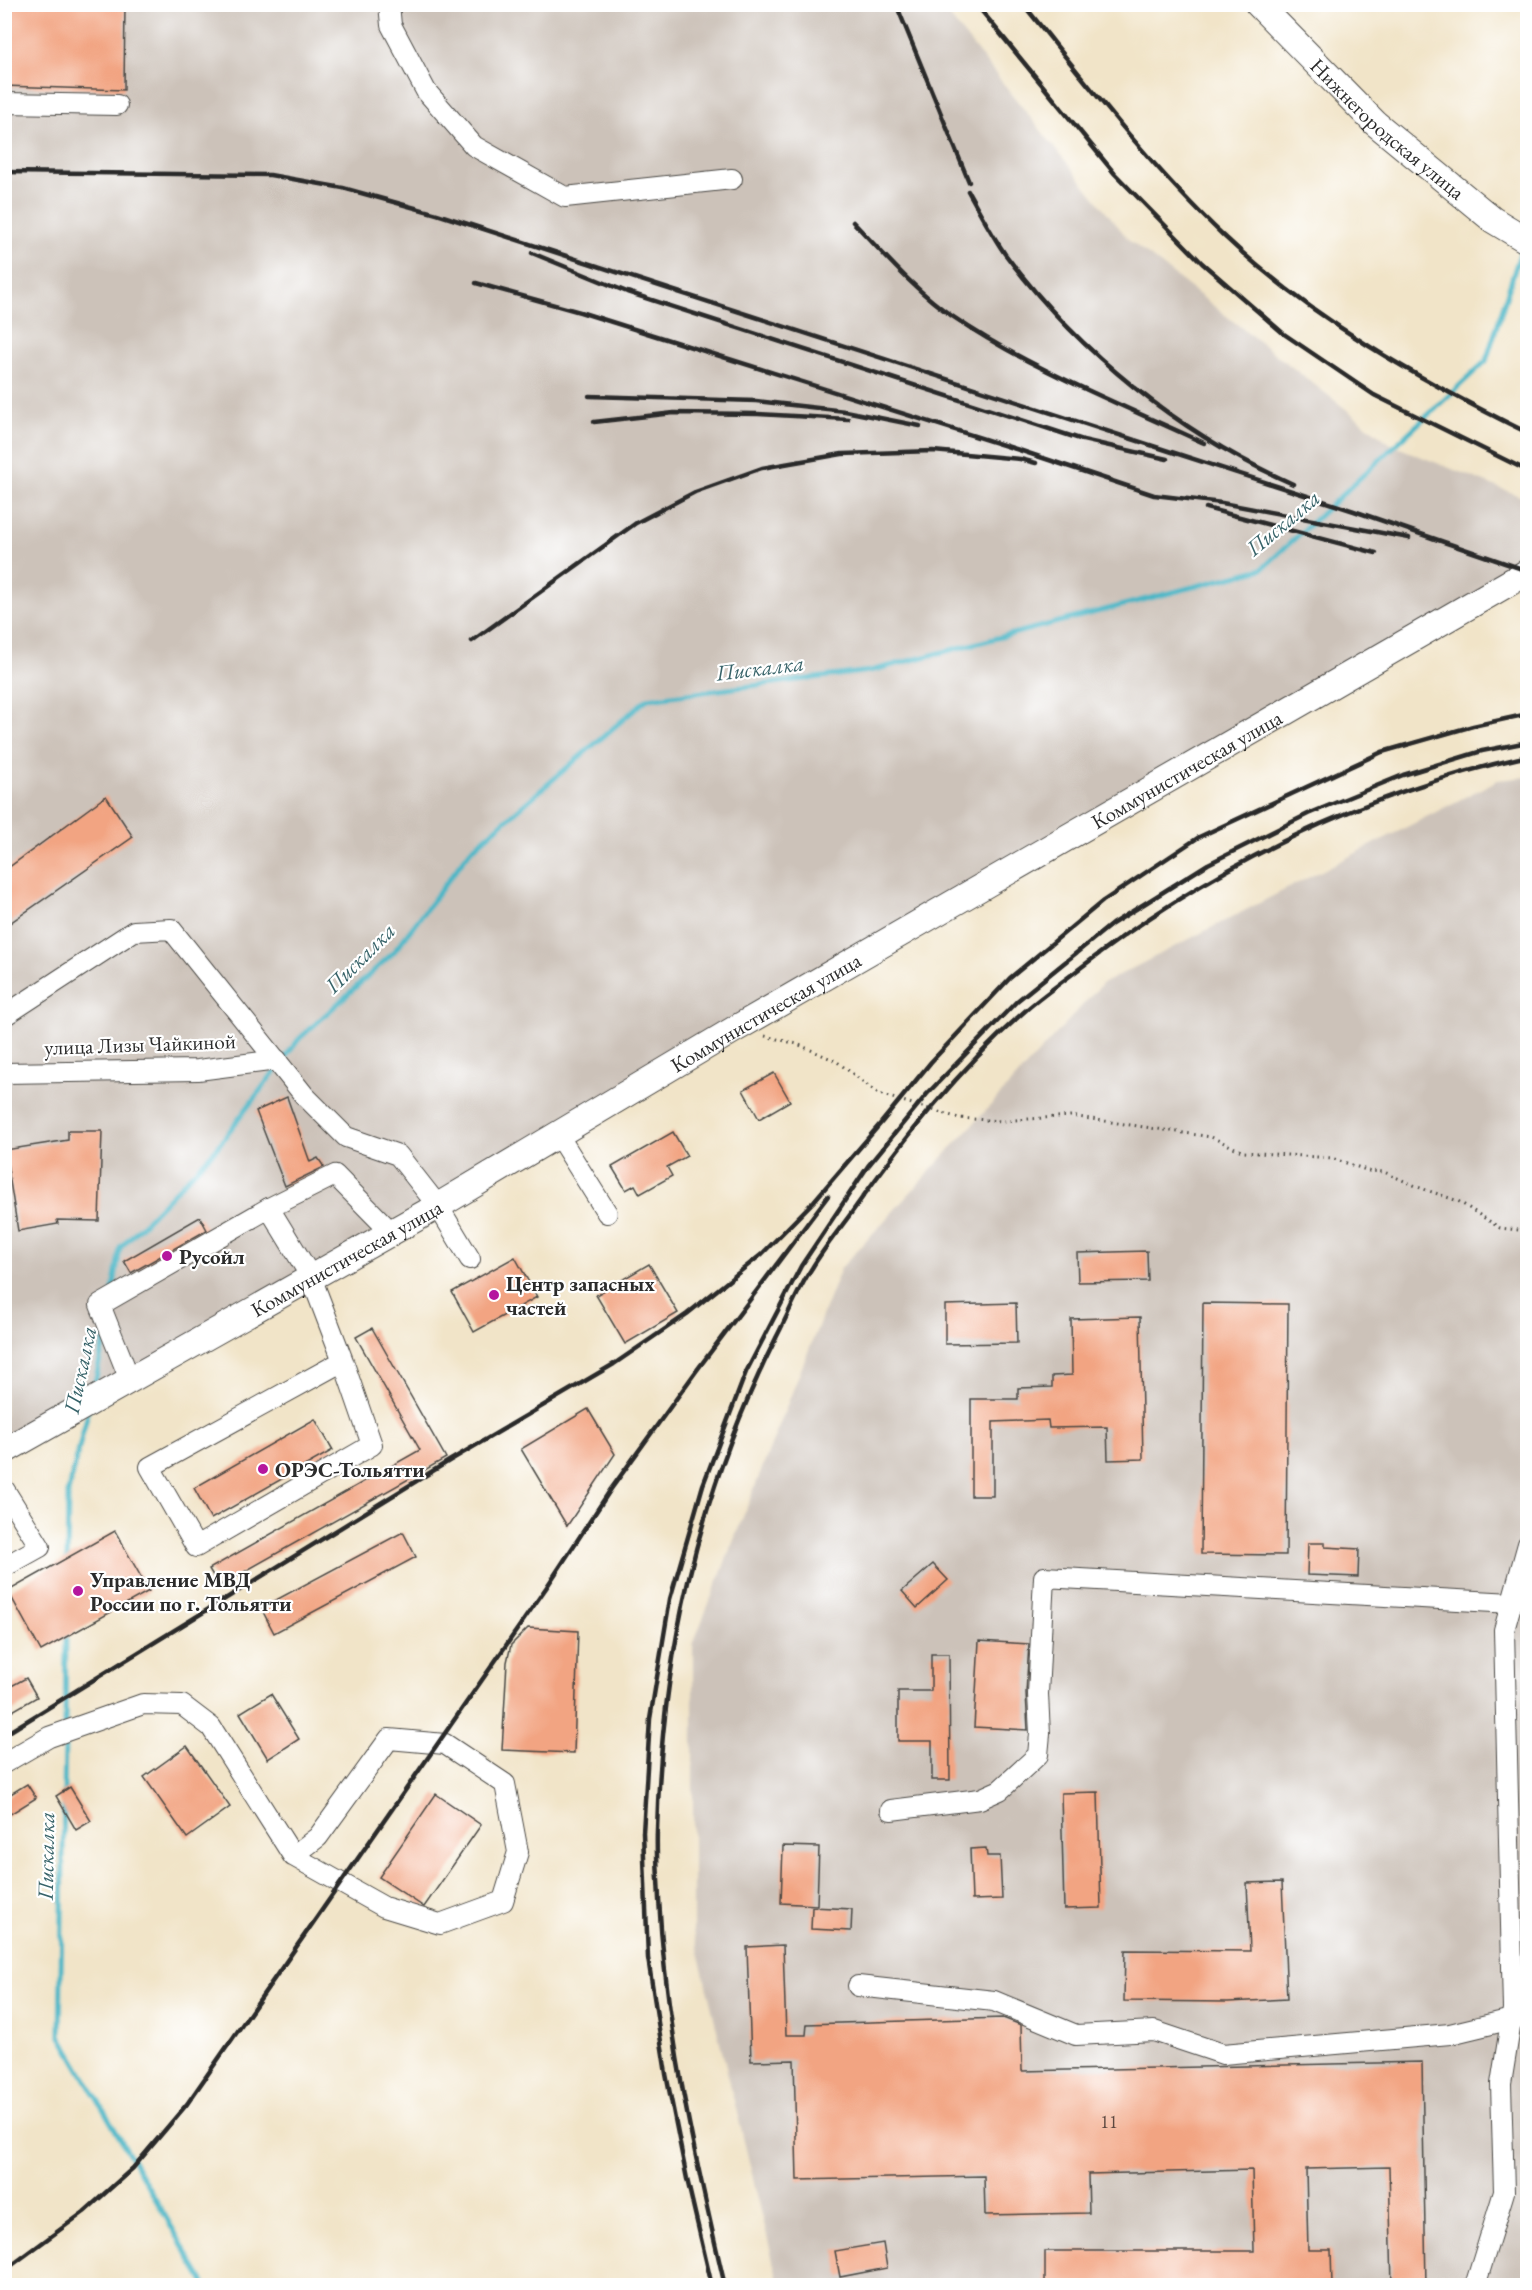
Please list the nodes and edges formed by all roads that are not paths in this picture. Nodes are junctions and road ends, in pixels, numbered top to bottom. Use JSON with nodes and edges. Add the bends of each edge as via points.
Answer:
{"nodes":[{"id":1,"x":389,"y":4,"type":"edge"},
{"id":2,"x":1258,"y":4,"type":"edge"},
{"id":3,"x":4,"y":104,"type":"edge"},
{"id":4,"x":117,"y":105,"type":"dead end"},
{"id":5,"x":732,"y":179,"type":"dead end"},
{"id":6,"x":1527,"y":241,"type":"edge"},
{"id":7,"x":1527,"y":573,"type":"edge"},
{"id":8,"x":4,"y":1016,"type":"edge"},
{"id":9,"x":277,"y":1060,"type":"junction"},
{"id":10,"x":4,"y":1072,"type":"edge"},
{"id":11,"x":558,"y":1135,"type":"junction"},
{"id":12,"x":438,"y":1206,"type":"junction"},
{"id":13,"x":269,"y":1208,"type":"junction"},
{"id":14,"x":607,"y":1213,"type":"dead end"},
{"id":15,"x":391,"y":1232,"type":"junction"},
{"id":16,"x":470,"y":1259,"type":"dead end"},
{"id":17,"x":311,"y":1277,"type":"junction"},
{"id":18,"x":343,"y":1361,"type":"junction"},
{"id":19,"x":130,"y":1380,"type":"junction"},
{"id":20,"x":4,"y":1451,"type":"edge"},
{"id":21,"x":4,"y":1489,"type":"edge"},
{"id":22,"x":1527,"y":1544,"type":"edge"},
{"id":23,"x":4,"y":1567,"type":"edge"},
{"id":24,"x":1512,"y":1603,"type":"junction"},
{"id":25,"x":4,"y":1763,"type":"edge"},
{"id":26,"x":891,"y":1810,"type":"dead end"},
{"id":27,"x":293,"y":1856,"type":"junction"},
{"id":28,"x":858,"y":1986,"type":"dead end"},
{"id":29,"x":1520,"y":2019,"type":"edge"},
{"id":30,"x":1475,"y":2286,"type":"edge"}],
"edges":[{"from":1,"to":5,"type":"street","via":[[392,25],[426,91],[474,146],[565,197]]},
{"from":2,"to":6,"type":"main road","name":"Нижнегородская улица","via":[[1375,123],[1493,220]]},
{"from":3,"to":4,"type":"street"},
{"from":7,"to":11,"type":"main road","name":"Коммунистическая улица"},
{"from":8,"to":9,"type":"street","via":[[134,931],[171,929]]},
{"from":9,"to":10,"type":"street","name":"улица Лизы Чайкиной","via":[[198,1070]]},
{"from":9,"to":12,"type":"street","via":[[304,1095],[346,1137],[398,1155]]},
{"from":11,"to":12,"type":"main road","name":"Коммунистическая улица"},
{"from":11,"to":14,"type":"street"},
{"from":12,"to":15,"type":"main road","name":"Коммунистическая улица"},
{"from":12,"to":16,"type":"street"},
{"from":13,"to":15,"type":"street","via":[[335,1175]]},
{"from":13,"to":17,"type":"street"},
{"from":13,"to":19,"type":"street","via":[[100,1305]]},
{"from":15,"to":17,"type":"main road","name":"Коммунистическая улица"},
{"from":17,"to":18,"type":"street"},
{"from":17,"to":19,"type":"main road","name":"Коммунистическая улица"},
{"from":18,"to":18,"type":"street","via":[[372,1445],[196,1547],[150,1467]]},
{"from":19,"to":20,"type":"main road","name":"Коммунистическая улица"},
{"from":21,"to":23,"type":"street","via":[[40,1547]]},
{"from":22,"to":24,"type":"street"},
{"from":24,"to":26,"type":"street","via":[[1044,1577],[1038,1755],[1000,1790],[980,1799]]},
{"from":24,"to":29,"type":"street","via":[[1504,1630],[1513,2008]]},
{"from":25,"to":27,"type":"street","via":[[50,1737],[143,1704],[182,1705],[211,1727]]},
{"from":27,"to":27,"type":"street","via":[[318,1837],[389,1738],[445,1744],[505,1784],[518,1852],[503,1901],[440,1924],[384,1906]]},
{"from":28,"to":29,"type":"street","via":[[994,2001],[1076,2036],[1154,2031],[1223,2054],[1450,2034]]},
{"from":29,"to":30,"type":"street","via":[[1501,2084],[1504,2192]]}]}
